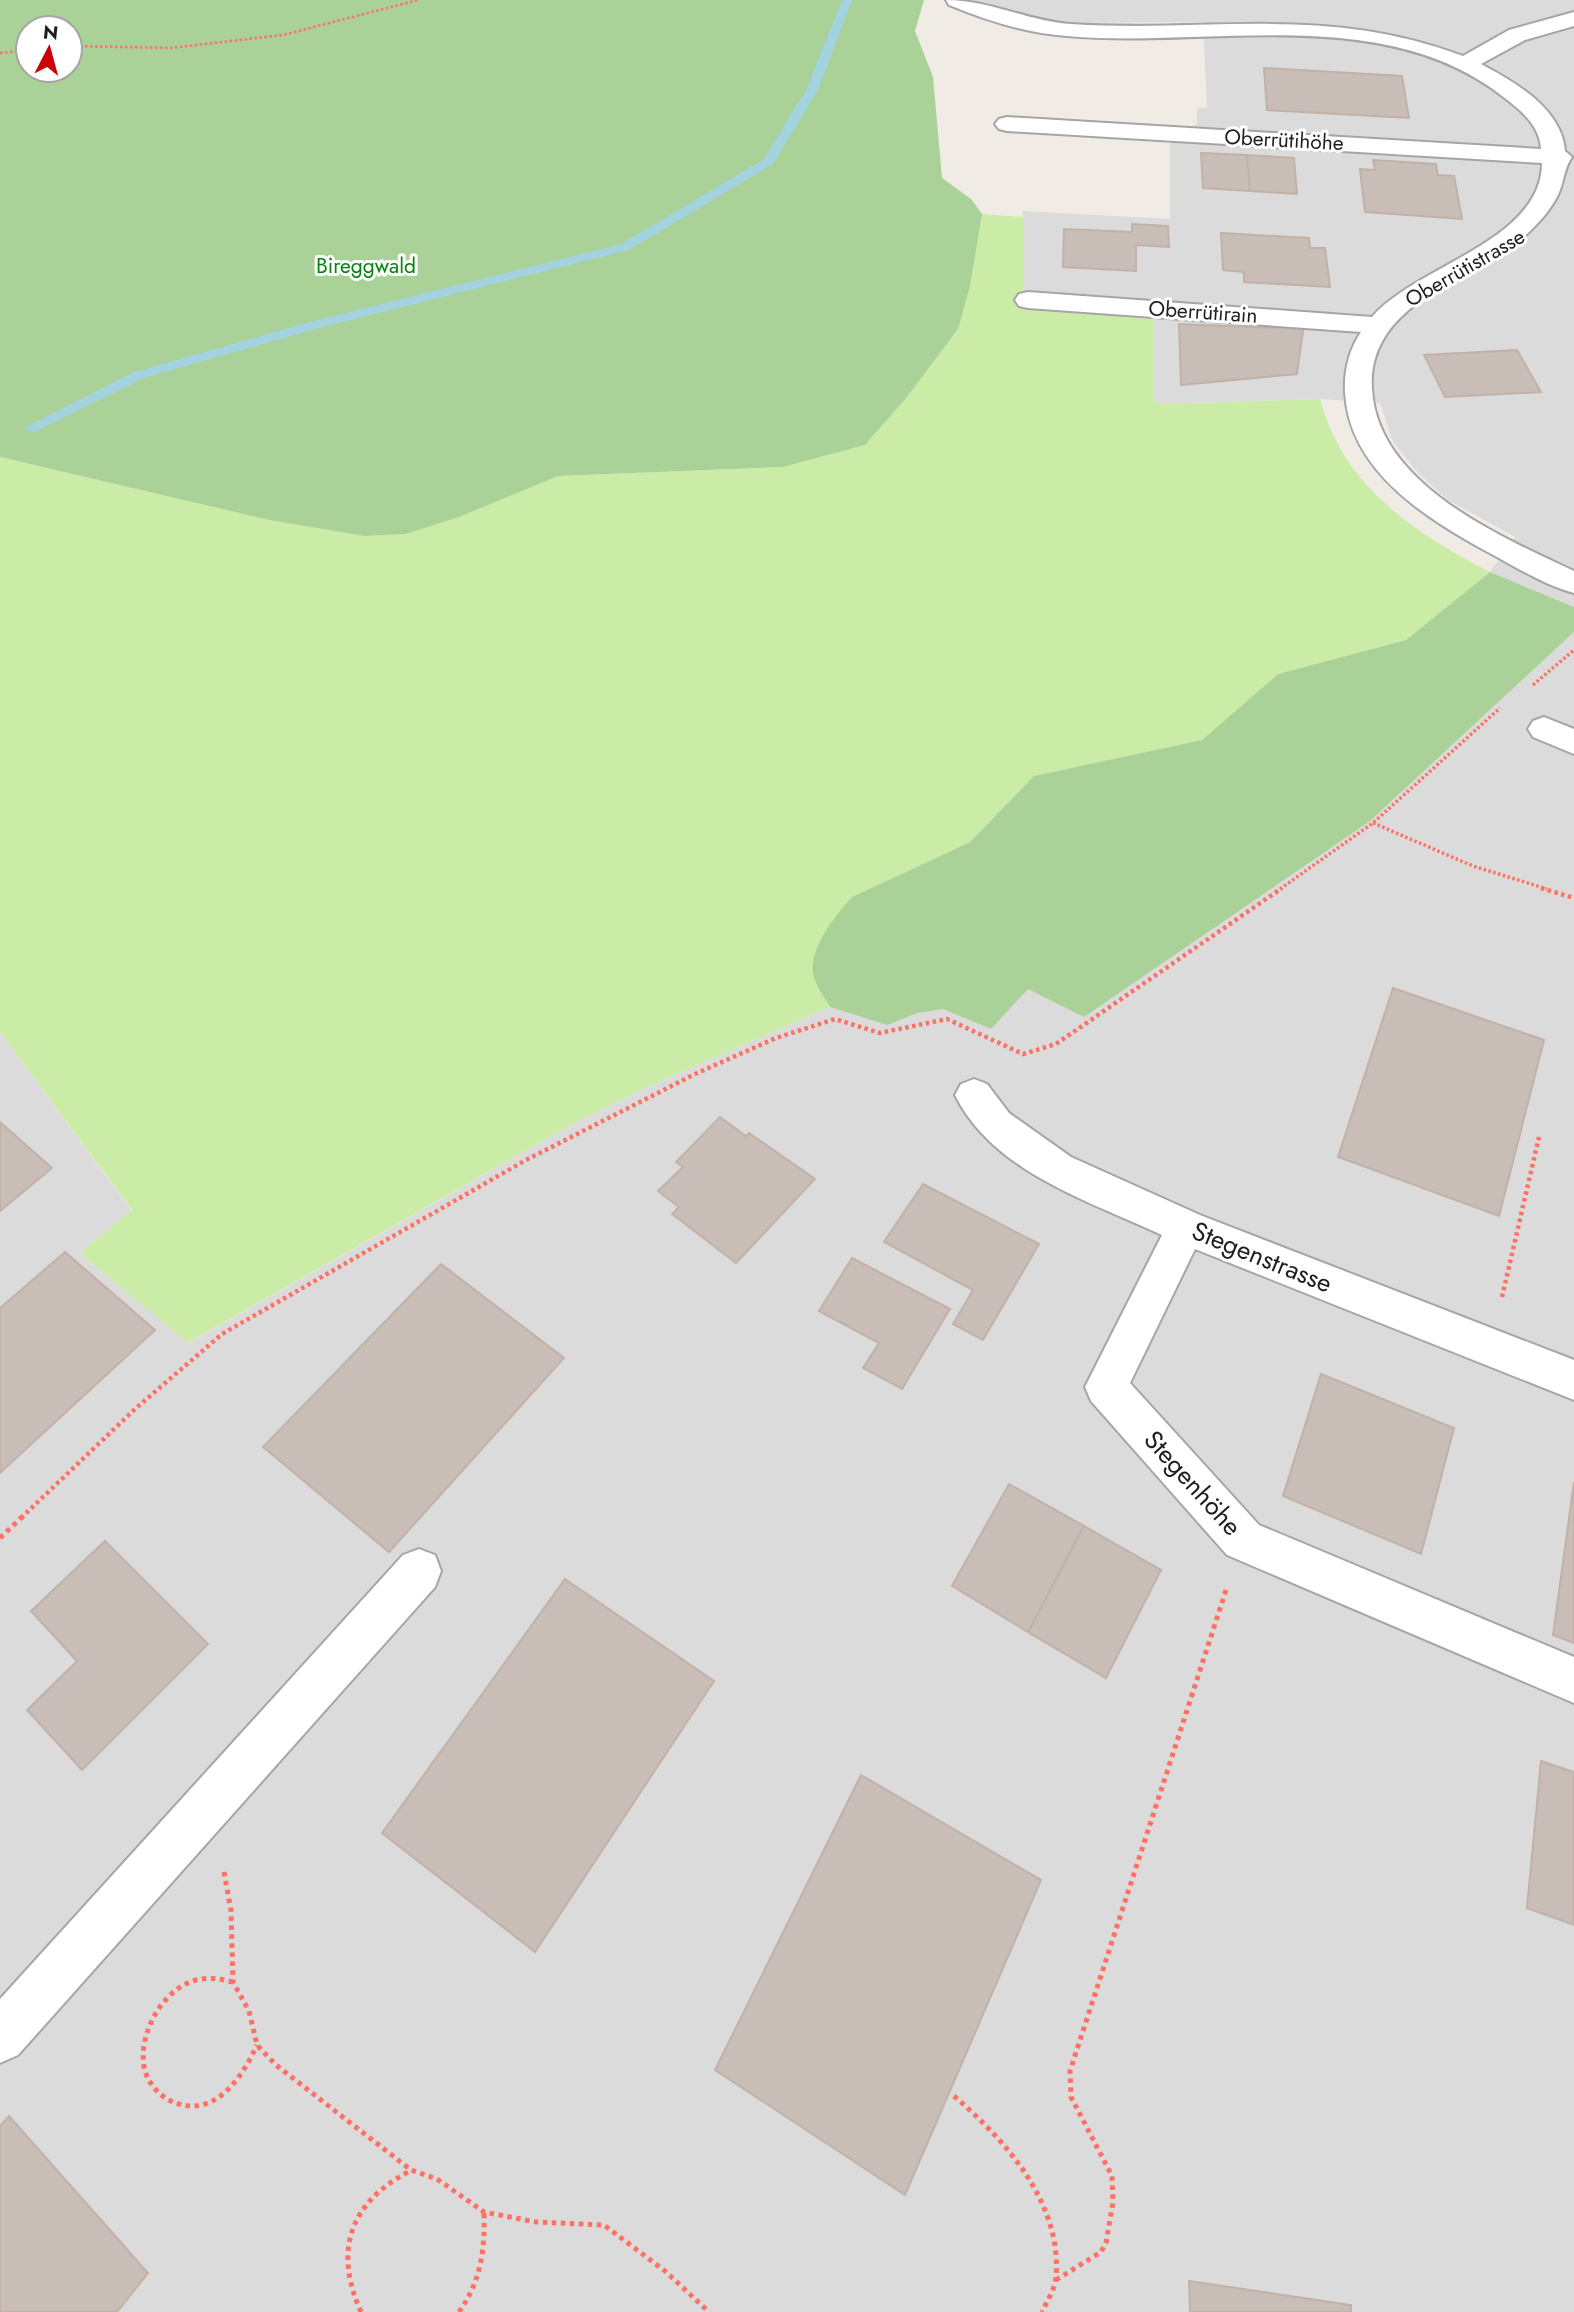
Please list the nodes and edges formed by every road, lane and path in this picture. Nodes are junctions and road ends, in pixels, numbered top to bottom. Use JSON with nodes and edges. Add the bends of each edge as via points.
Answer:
{"nodes":[{"id":1,"x":418,"y":0,"type":"edge"},
{"id":2,"x":957,"y":0,"type":"edge"},
{"id":3,"x":1574,"y":19,"type":"edge"},
{"id":4,"x":84,"y":46,"type":"edge"},
{"id":5,"x":1466,"y":64,"type":"junction"},
{"id":6,"x":1007,"y":124,"type":"dead end"},
{"id":7,"x":1560,"y":157,"type":"junction"},
{"id":8,"x":1568,"y":194,"type":"edge"},
{"id":9,"x":1028,"y":300,"type":"dead end"},
{"id":10,"x":1379,"y":325,"type":"junction"},
{"id":11,"x":1574,"y":583,"type":"edge"},
{"id":12,"x":1574,"y":650,"type":"edge"},
{"id":13,"x":1529,"y":688,"type":"dead end"},
{"id":14,"x":1510,"y":701,"type":"dead end"},
{"id":15,"x":1544,"y":729,"type":"dead end"},
{"id":16,"x":1574,"y":742,"type":"edge"},
{"id":17,"x":1373,"y":823,"type":"junction"},
{"id":18,"x":1574,"y":898,"type":"edge"},
{"id":19,"x":974,"y":1095,"type":"dead end"},
{"id":20,"x":1539,"y":1137,"type":"dead end"},
{"id":21,"x":1186,"y":1227,"type":"junction"},
{"id":22,"x":1500,"y":1306,"type":"dead end"},
{"id":23,"x":1574,"y":1380,"type":"edge"},
{"id":24,"x":0,"y":1538,"type":"edge"},
{"id":25,"x":1243,"y":1539,"type":"junction"},
{"id":26,"x":419,"y":1571,"type":"dead end"},
{"id":27,"x":1574,"y":1680,"type":"edge"},
{"id":28,"x":183,"y":1834,"type":"junction"},
{"id":29,"x":233,"y":1982,"type":"junction"},
{"id":30,"x":0,"y":2037,"type":"edge"},
{"id":31,"x":257,"y":2045,"type":"junction"},
{"id":32,"x":954,"y":2096,"type":"dead end"},
{"id":33,"x":411,"y":2170,"type":"junction"},
{"id":34,"x":484,"y":2211,"type":"junction"},
{"id":35,"x":1056,"y":2280,"type":"junction"},
{"id":36,"x":361,"y":2312,"type":"edge"},
{"id":37,"x":460,"y":2312,"type":"edge"},
{"id":38,"x":709,"y":2312,"type":"edge"},
{"id":39,"x":1042,"y":2312,"type":"edge"}],
"edges":[{"from":1,"to":4,"type":"path","via":[[283,35],[170,48]]},
{"from":2,"to":5,"type":"street","name":"Oberrütistrasse","via":[[1007,20],[1065,30],[1294,29],[1380,39]]},
{"from":3,"to":5,"type":"street","via":[[1509,37]]},
{"from":5,"to":7,"type":"street","name":"Oberrütistrasse","via":[[1528,106],[1552,135]]},
{"from":6,"to":7,"type":"street","name":"Oberrütihöhe"},
{"from":7,"to":8,"type":"street","name":"Oberrütistrasse"},
{"from":8,"to":10,"type":"street","name":"Oberrütistrasse","via":[[1538,225],[1504,249],[1404,301]]},
{"from":9,"to":10,"type":"street","name":"Oberrütirain"},
{"from":10,"to":11,"type":"street","name":"Oberrütistrasse","via":[[1358,363],[1358,400],[1370,440],[1402,481],[1500,548]]},
{"from":12,"to":13,"type":"path"},
{"from":14,"to":17,"type":"path"},
{"from":15,"to":16,"type":"street"},
{"from":17,"to":18,"type":"path","via":[[1473,866]]},
{"from":17,"to":24,"type":"path","via":[[1056,1044],[1023,1054],[947,1019],[880,1033],[835,1019],[776,1038],[600,1119],[222,1334],[135,1409]]},
{"from":19,"to":21,"type":"street","name":"Stegenstrasse","via":[[996,1125],[1057,1169]]},
{"from":20,"to":22,"type":"path"},
{"from":21,"to":23,"type":"street","name":"Stegenstrasse"},
{"from":21,"to":25,"type":"street","name":"Stegenhöhe","via":[[1106,1387]]},
{"from":25,"to":27,"type":"street","name":"Stegenhöhe"},
{"from":25,"to":35,"type":"path","via":[[1070,2071],[1071,2098],[1112,2176],[1107,2243],[1101,2252]]},
{"from":26,"to":28,"type":"street"},
{"from":28,"to":29,"type":"path","via":[[219,1856],[231,1911]]},
{"from":28,"to":30,"type":"street"},
{"from":29,"to":31,"type":"path","via":[[249,2011]]},
{"from":29,"to":31,"type":"path","via":[[212,1978],[191,1982],[170,1995],[145,2039],[144,2064],[152,2086],[167,2100],[188,2106],[210,2104],[231,2090],[247,2070]]},
{"from":31,"to":33,"type":"path","via":[[276,2065]]},
{"from":32,"to":35,"type":"path","via":[[1014,2157],[1045,2207]]},
{"from":33,"to":34,"type":"path","via":[[437,2179]]},
{"from":33,"to":36,"type":"path","via":[[372,2193],[349,2239],[350,2289]]},
{"from":34,"to":37,"type":"path","via":[[482,2273]]},
{"from":34,"to":38,"type":"path","via":[[536,2222],[604,2225]]},
{"from":35,"to":39,"type":"path"}]}
